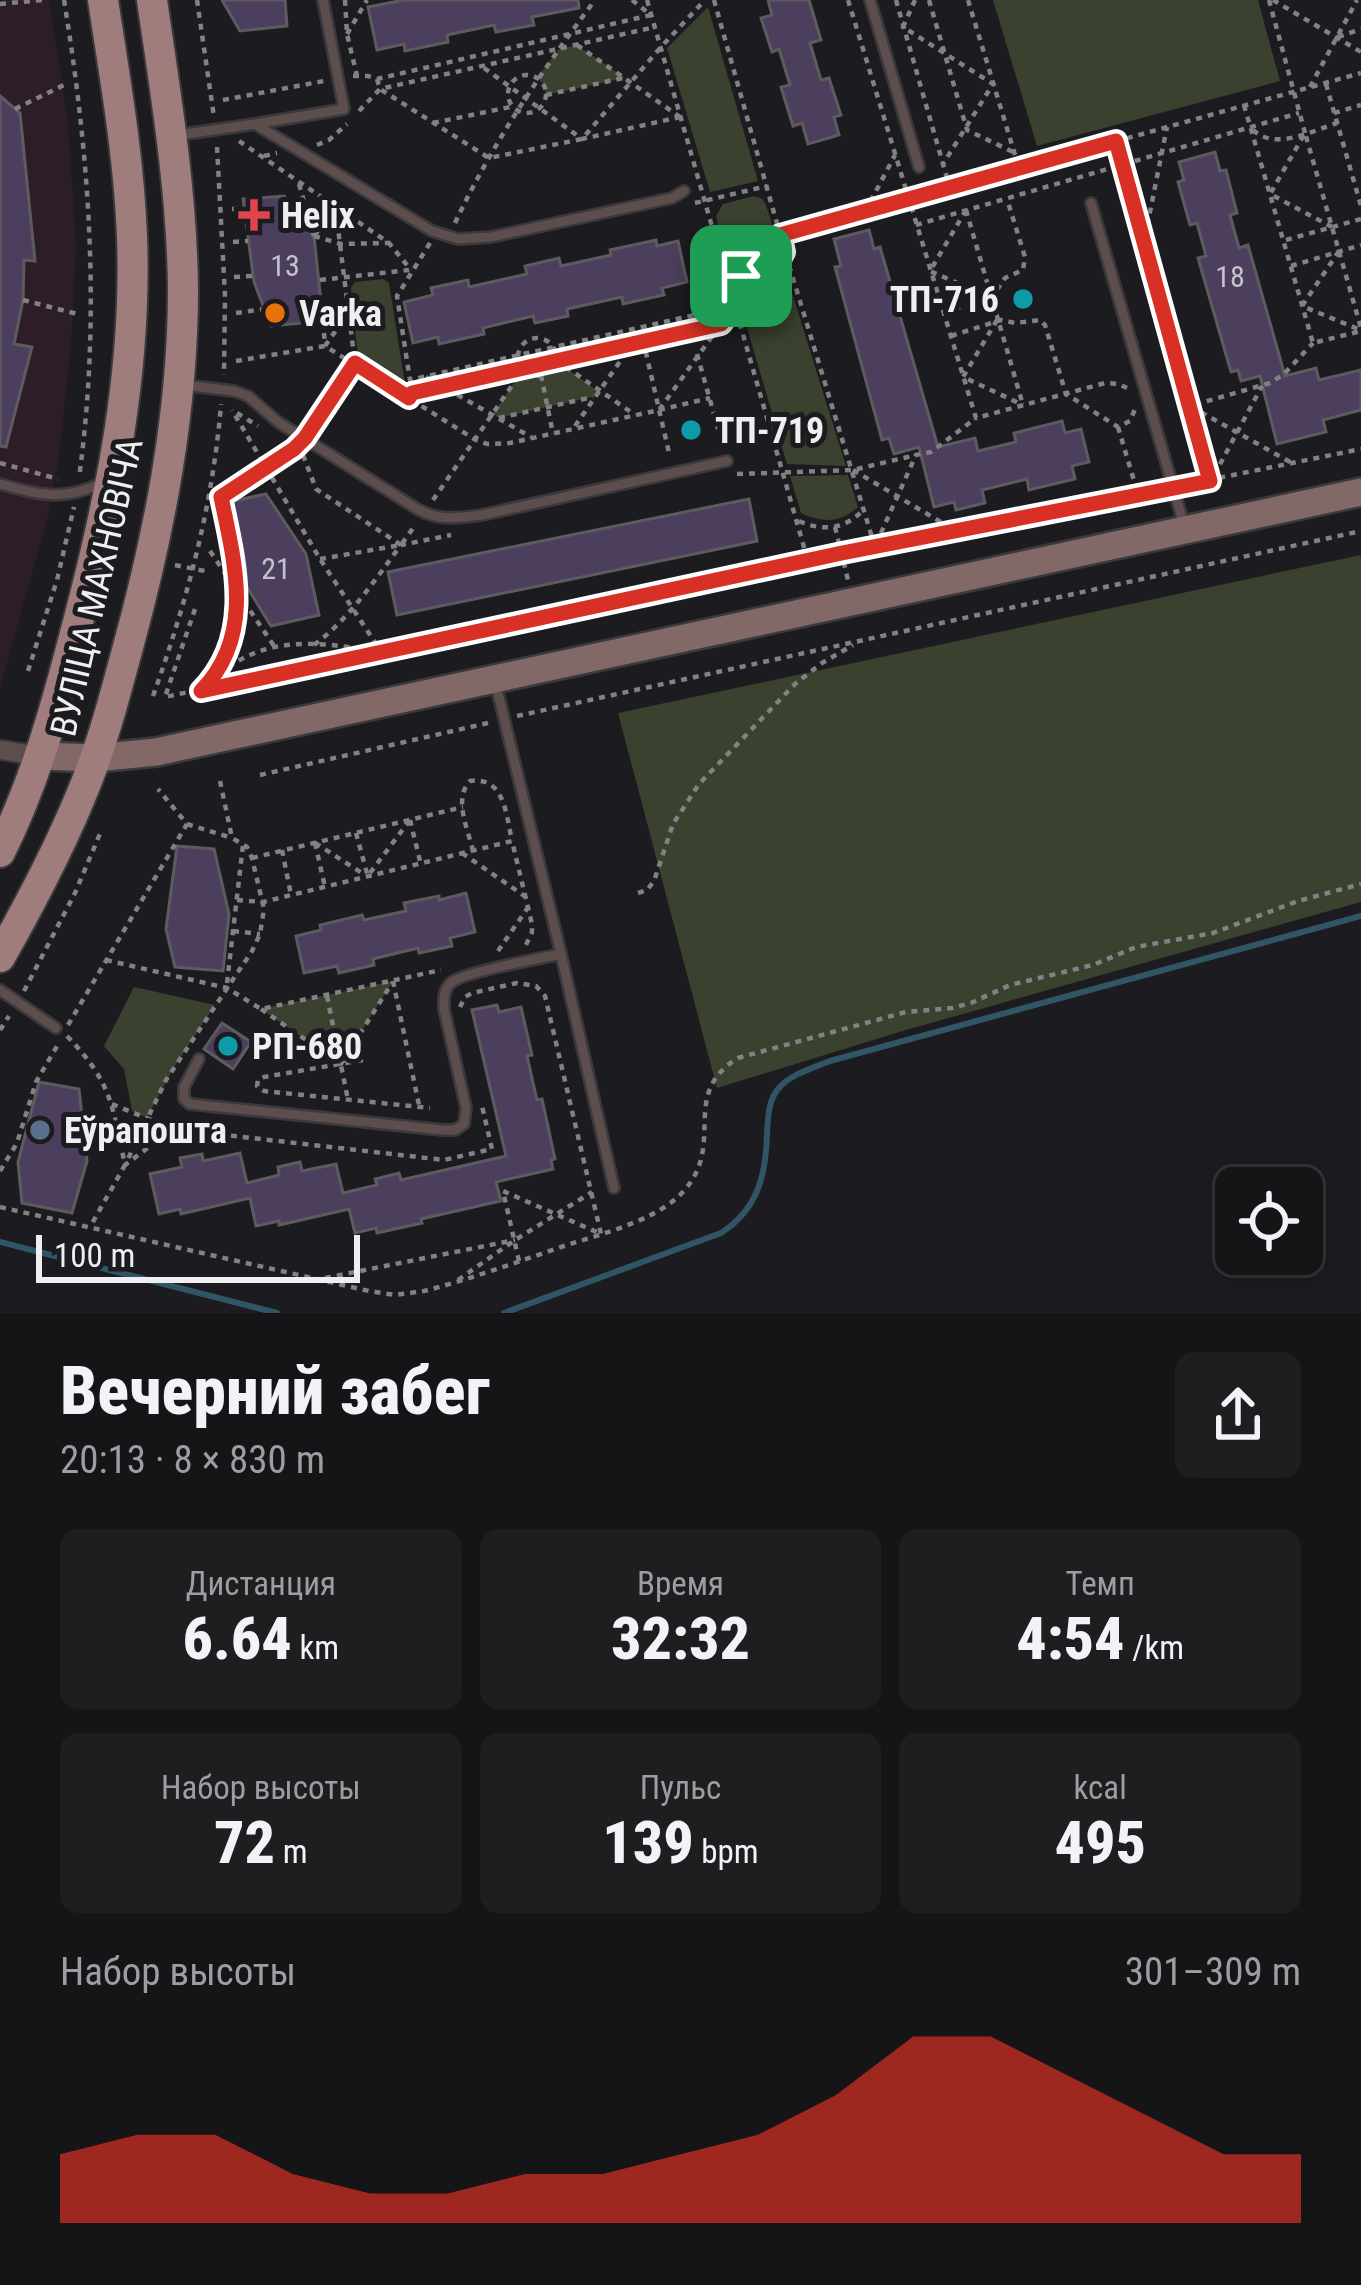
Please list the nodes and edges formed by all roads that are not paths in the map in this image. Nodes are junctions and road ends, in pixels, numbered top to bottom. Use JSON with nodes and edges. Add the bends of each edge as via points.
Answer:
{"nodes":[{"id":1,"x":103,"y":0,"type":"edge"},
{"id":2,"x":152,"y":0,"type":"edge"},
{"id":3,"x":323,"y":0,"type":"edge"},
{"id":4,"x":870,"y":0,"type":"edge"},
{"id":5,"x":255,"y":124,"type":"junction"},
{"id":6,"x":172,"y":136,"type":"junction"},
{"id":7,"x":919,"y":167,"type":"dead end"},
{"id":8,"x":684,"y":191,"type":"dead end"},
{"id":9,"x":1091,"y":203,"type":"dead end"},
{"id":10,"x":179,"y":385,"type":"junction"},
{"id":11,"x":727,"y":461,"type":"road end"},
{"id":12,"x":113,"y":476,"type":"junction"},
{"id":13,"x":0,"y":484,"type":"edge"},
{"id":14,"x":1361,"y":492,"type":"edge"},
{"id":15,"x":1186,"y":530,"type":"junction"},
{"id":16,"x":495,"y":680,"type":"junction"},
{"id":17,"x":0,"y":750,"type":"edge"},
{"id":18,"x":40,"y":755,"type":"junction"},
{"id":19,"x":96,"y":758,"type":"junction"},
{"id":20,"x":0,"y":852,"type":"edge"},
{"id":21,"x":561,"y":954,"type":"junction"},
{"id":22,"x":0,"y":957,"type":"edge"},
{"id":23,"x":0,"y":990,"type":"edge"},
{"id":24,"x":60,"y":1030,"type":"road end"},
{"id":25,"x":200,"y":1059,"type":"dead end"},
{"id":26,"x":614,"y":1188,"type":"dead end"}],
"edges":[{"from":1,"to":12,"type":"main road","name":"ВУЛІЦА МАХНОВІЧА","via":[[132,242],[130,349]]},
{"from":2,"to":6,"type":"main road","name":"ВУЛІЦА МАХНОВІЧА"},
{"from":3,"to":5,"type":"lane","via":[[344,110]]},
{"from":4,"to":7,"type":"lane"},
{"from":5,"to":6,"type":"lane"},
{"from":5,"to":8,"type":"lane","via":[[448,237],[490,237]]},
{"from":6,"to":10,"type":"main road","name":"ВУЛІЦА МАХНОВІЧА","via":[[182,240]]},
{"from":9,"to":15,"type":"lane"},
{"from":10,"to":11,"type":"lane","via":[[244,394],[437,517]]},
{"from":10,"to":19,"type":"main road","name":"ВУЛІЦА МАХНОВІЧА","via":[[150,560]]},
{"from":12,"to":13,"type":"lane","via":[[50,496]]},
{"from":12,"to":18,"type":"main road","name":"ВУЛІЦА МАХНОВІЧА"},
{"from":14,"to":15,"type":"street"},
{"from":15,"to":16,"type":"street"},
{"from":16,"to":19,"type":"street"},
{"from":16,"to":21,"type":"lane"},
{"from":17,"to":18,"type":"street"},
{"from":18,"to":19,"type":"street"},
{"from":18,"to":20,"type":"main road","name":"ВУЛІЦА МАХНОВІЧА"},
{"from":19,"to":22,"type":"main road","name":"ВУЛІЦА МАХНОВІЧА"},
{"from":21,"to":25,"type":"lane","via":[[448,986],[444,1010],[466,1114],[455,1130],[190,1104],[183,1090]]},
{"from":21,"to":26,"type":"lane"},
{"from":23,"to":24,"type":"lane"}]}
